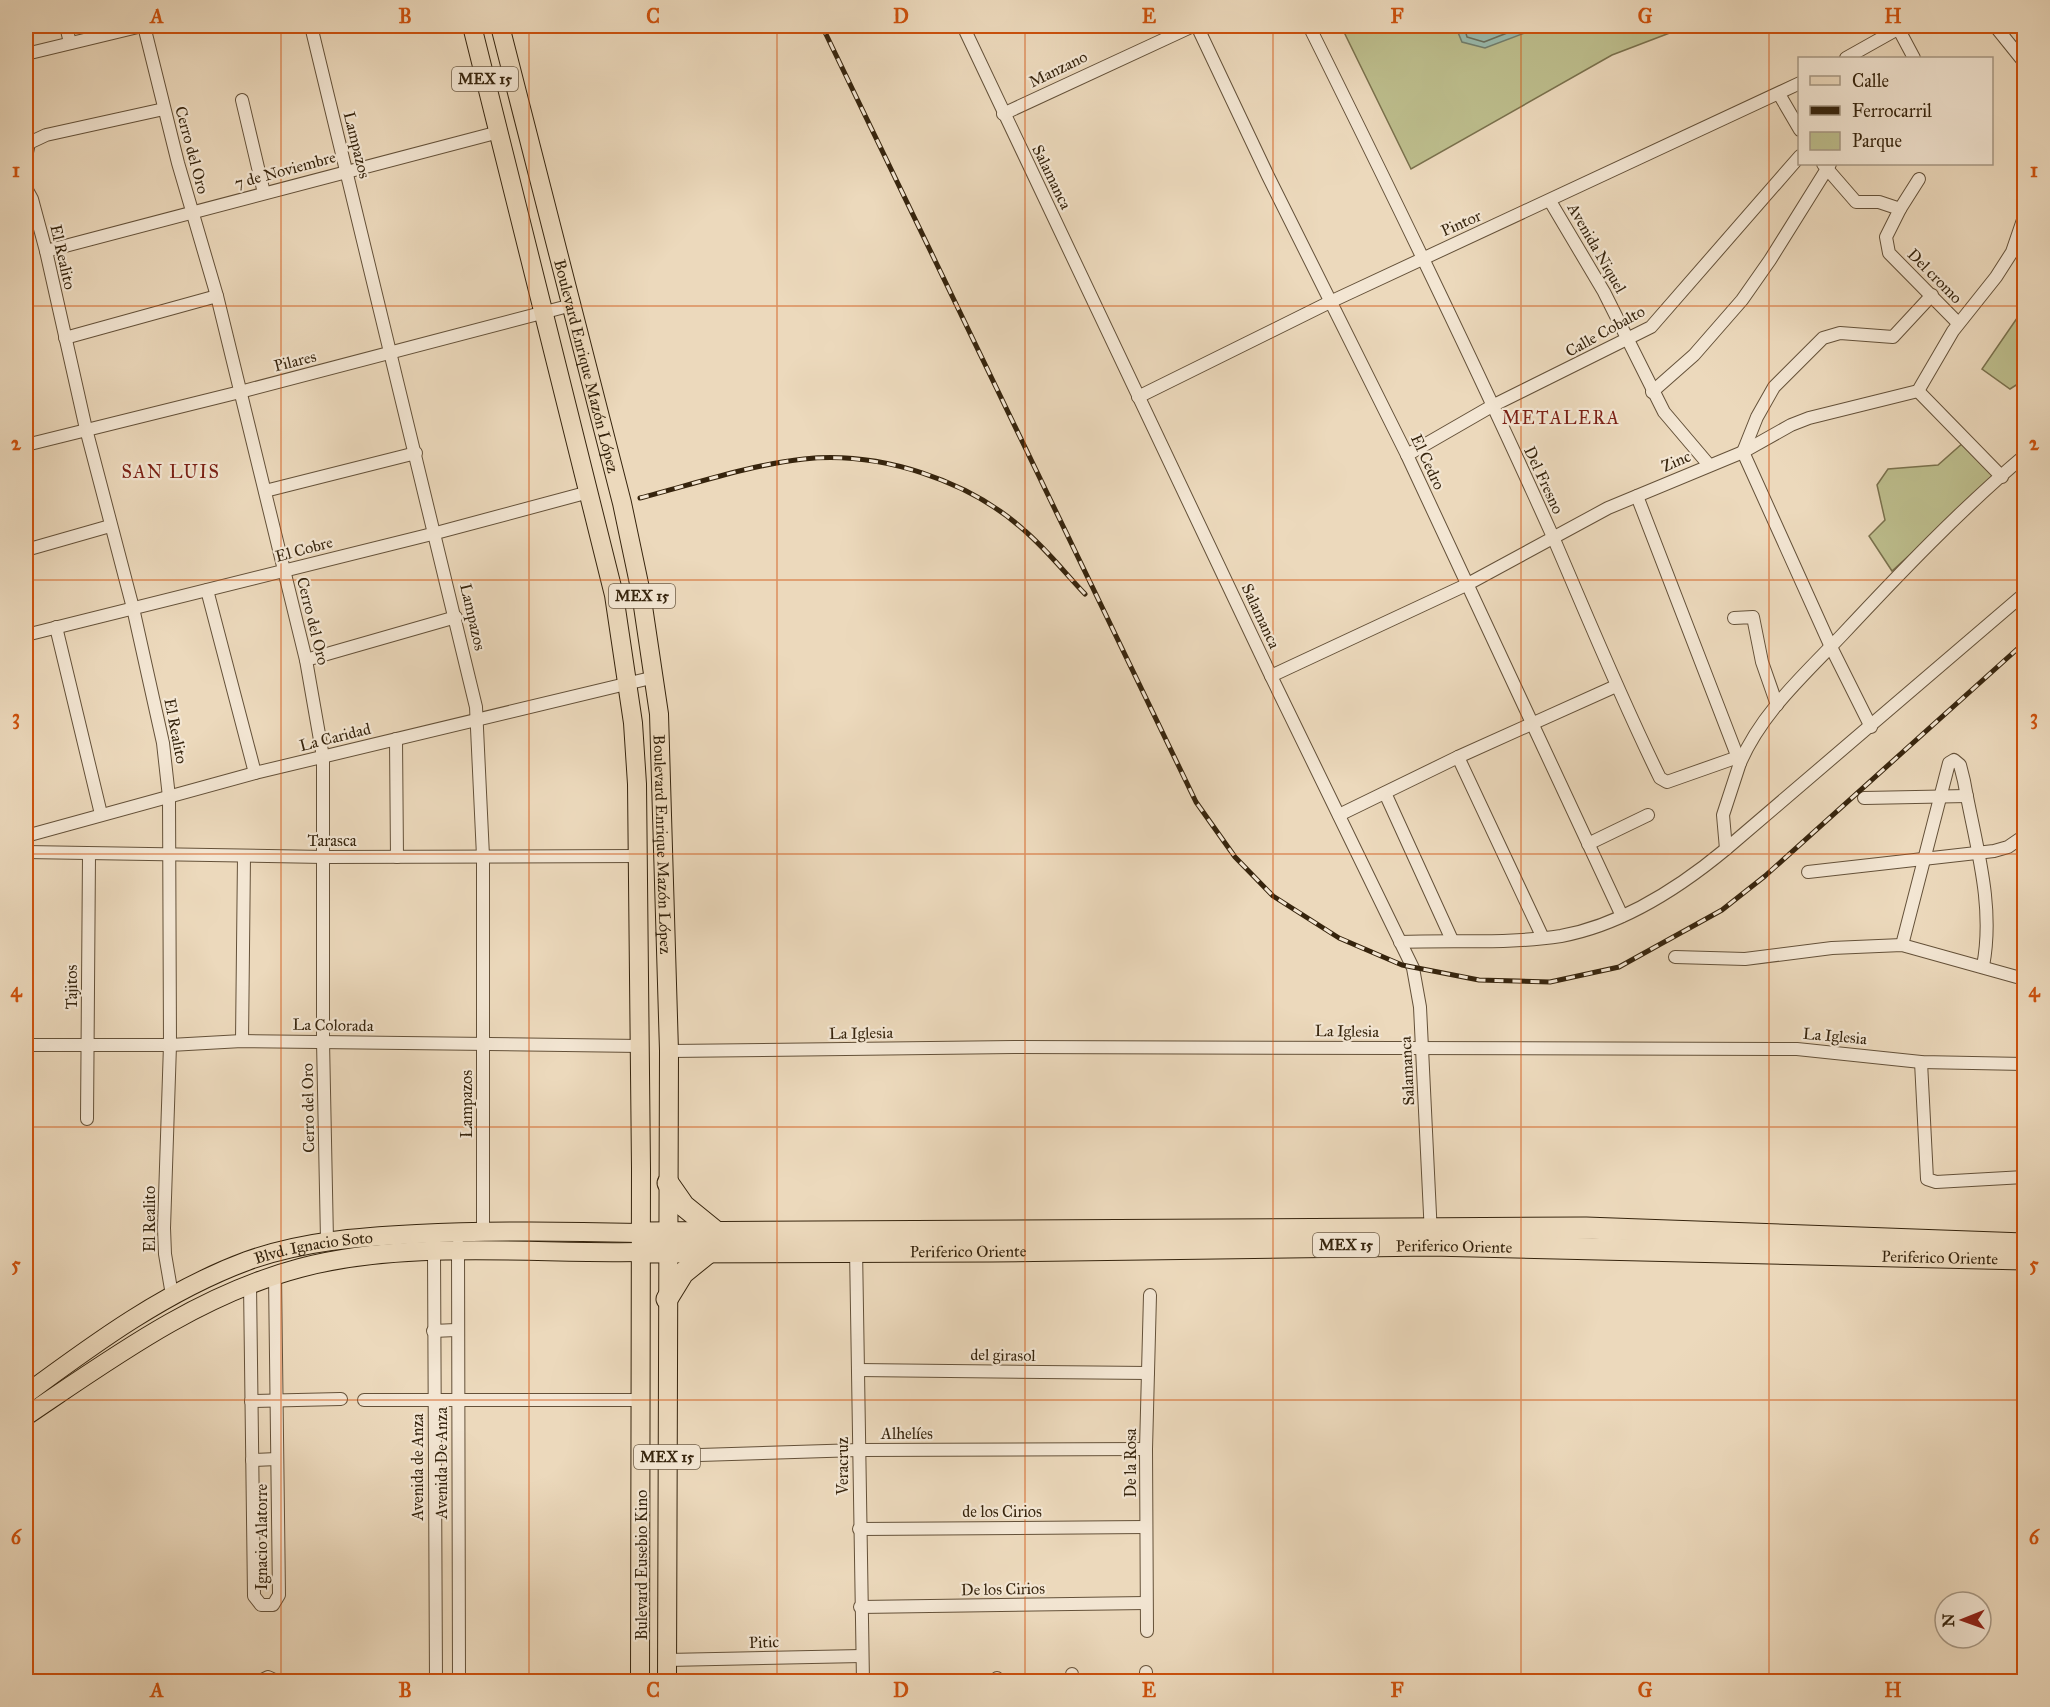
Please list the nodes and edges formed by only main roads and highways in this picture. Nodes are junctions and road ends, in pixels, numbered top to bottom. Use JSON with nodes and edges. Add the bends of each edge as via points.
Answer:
{"nodes":[{"id":1,"x":472,"y":26,"type":"edge"},
{"id":2,"x":500,"y":26,"type":"edge"},
{"id":3,"x":668,"y":1183,"type":"junction"},
{"id":4,"x":483,"y":1230,"type":"junction"},
{"id":5,"x":1431,"y":1236,"type":"junction"},
{"id":6,"x":327,"y":1240,"type":"junction"},
{"id":7,"x":640,"y":1242,"type":"junction"},
{"id":8,"x":667,"y":1242,"type":"junction"},
{"id":9,"x":713,"y":1242,"type":"junction"},
{"id":10,"x":2025,"y":1244,"type":"edge"},
{"id":11,"x":458,"y":1248,"type":"junction"},
{"id":12,"x":2025,"y":1259,"type":"edge"},
{"id":13,"x":250,"y":1284,"type":"junction"},
{"id":14,"x":667,"y":1299,"type":"junction"},
{"id":15,"x":26,"y":1394,"type":"edge"},
{"id":16,"x":26,"y":1416,"type":"edge"},
{"id":17,"x":640,"y":1682,"type":"edge"},
{"id":18,"x":668,"y":1682,"type":"edge"}],
"edges":[{"from":1,"to":7,"type":"main road","name":"Boulevard Enrique Mazón López","number":"MEX 15","via":[[590,492],[614,595],[628,684],[637,784]]},
{"from":2,"to":3,"type":"main road","name":"Boulevard Enrique Mazón López","number":"MEX 15","via":[[622,503],[655,677],[662,767]]},
{"from":3,"to":8,"type":"main road","name":"Boulevard Enrique Mazón López","number":"MEX 15"},
{"from":3,"to":9,"type":"highway"},
{"from":4,"to":6,"type":"main road","name":"Blvd. Ignacio Soto"},
{"from":4,"to":7,"type":"main road","name":"Blvd. Ignacio Soto"},
{"from":4,"to":11,"type":"main road","via":[[480,1242]]},
{"from":5,"to":9,"type":"highway","name":"Periferico Oriente","number":"MEX 15"},
{"from":5,"to":10,"type":"highway","name":"Periferico Oriente","number":"MEX 15","via":[[1586,1228]]},
{"from":5,"to":12,"type":"highway","name":"Periferico Oriente","number":"MEX 15"},
{"from":6,"to":13,"type":"main road","via":[[318,1251],[265,1267],[251,1278]]},
{"from":6,"to":15,"type":"main road","name":"Blvd. Ignacio Soto","via":[[249,1261],[172,1295]]},
{"from":7,"to":8,"type":"highway","name":"Periferico Oriente"},
{"from":7,"to":11,"type":"main road","name":"Blvd. Ignacio Soto"},
{"from":7,"to":17,"type":"main road","name":"Bulevard Eusebio Kino","number":"MEX 15"},
{"from":8,"to":9,"type":"highway","name":"Periferico Oriente","number":"MEX 15"},
{"from":8,"to":14,"type":"main road","name":"Boulevard Enrique Mazón López","number":"MEX 15"},
{"from":9,"to":14,"type":"highway","via":[[683,1273]]},
{"from":11,"to":13,"type":"main road","name":"Blvd. Ignacio Soto","via":[[323,1263]]},
{"from":13,"to":16,"type":"main road","name":"Blvd. Ignacio Soto","via":[[162,1327]]},
{"from":14,"to":18,"type":"main road","name":"Boulevard Enrique Mazón López","number":"MEX 15"}]}
